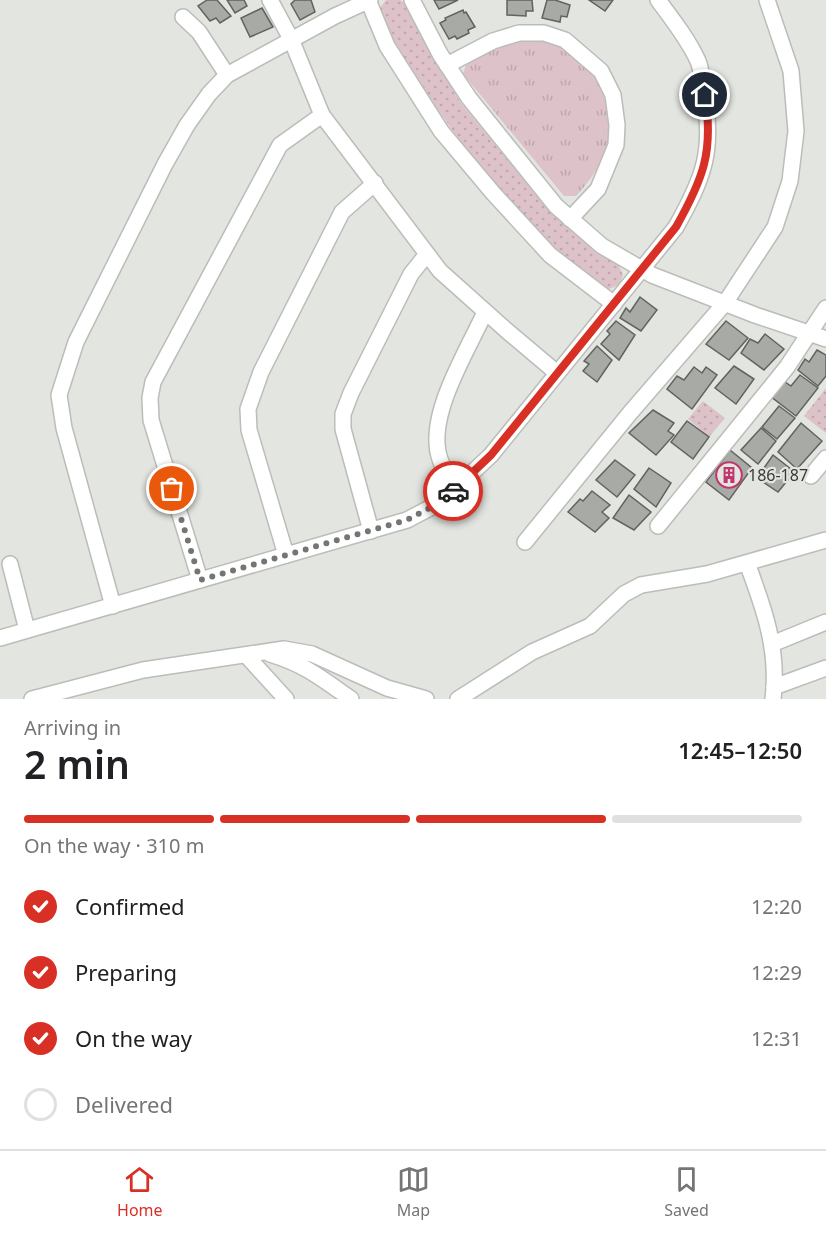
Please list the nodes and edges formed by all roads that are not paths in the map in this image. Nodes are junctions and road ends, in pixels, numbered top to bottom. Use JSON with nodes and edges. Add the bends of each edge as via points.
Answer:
{"nodes":[{"id":1,"x":270,"y":0,"type":"edge"},
{"id":2,"x":369,"y":0,"type":"edge"},
{"id":3,"x":412,"y":0,"type":"edge"},
{"id":4,"x":658,"y":0,"type":"edge"},
{"id":5,"x":767,"y":0,"type":"edge"},
{"id":6,"x":183,"y":17,"type":"dead end"},
{"id":7,"x":291,"y":39,"type":"junction"},
{"id":8,"x":447,"y":65,"type":"junction"},
{"id":9,"x":227,"y":75,"type":"junction"},
{"id":10,"x":322,"y":115,"type":"junction"},
{"id":11,"x":375,"y":183,"type":"junction"},
{"id":12,"x":570,"y":219,"type":"junction"},
{"id":13,"x":427,"y":254,"type":"junction"},
{"id":14,"x":642,"y":269,"type":"junction"},
{"id":15,"x":725,"y":303,"type":"junction"},
{"id":16,"x":614,"y":304,"type":"junction"},
{"id":17,"x":826,"y":308,"type":"edge"},
{"id":18,"x":485,"y":312,"type":"junction"},
{"id":19,"x":810,"y":334,"type":"junction"},
{"id":20,"x":826,"y":339,"type":"edge"},
{"id":21,"x":557,"y":373,"type":"junction"},
{"id":22,"x":826,"y":458,"type":"edge"},
{"id":23,"x":811,"y":476,"type":"dead end"},
{"id":24,"x":454,"y":490,"type":"junction"},
{"id":25,"x":658,"y":526,"type":"dead end"},
{"id":26,"x":371,"y":531,"type":"junction"},
{"id":27,"x":826,"y":540,"type":"edge"},
{"id":28,"x":525,"y":542,"type":"dead end"},
{"id":29,"x":286,"y":555,"type":"junction"},
{"id":30,"x":747,"y":563,"type":"junction"},
{"id":31,"x":10,"y":564,"type":"dead end"},
{"id":32,"x":200,"y":580,"type":"junction"},
{"id":33,"x":113,"y":606,"type":"junction"},
{"id":34,"x":826,"y":621,"type":"edge"},
{"id":35,"x":27,"y":630,"type":"junction"},
{"id":36,"x":0,"y":638,"type":"edge"},
{"id":37,"x":772,"y":644,"type":"junction"},
{"id":38,"x":265,"y":653,"type":"junction"},
{"id":39,"x":246,"y":655,"type":"junction"},
{"id":40,"x":826,"y":668,"type":"edge"},
{"id":41,"x":774,"y":693,"type":"edge"},
{"id":42,"x":32,"y":699,"type":"edge"},
{"id":43,"x":286,"y":699,"type":"edge"},
{"id":44,"x":351,"y":699,"type":"edge"},
{"id":45,"x":426,"y":699,"type":"edge"},
{"id":46,"x":458,"y":699,"type":"edge"}],
"edges":[{"from":1,"to":7,"type":"street"},
{"from":2,"to":7,"type":"street"},
{"from":2,"to":16,"type":"street","via":[[387,46],[441,130],[550,255]]},
{"from":3,"to":8,"type":"street"},
{"from":4,"to":14,"type":"street","via":[[699,63],[707,111],[708,150],[687,208]]},
{"from":5,"to":15,"type":"street","via":[[791,71],[796,130],[790,181],[775,227]]},
{"from":6,"to":9,"type":"street","via":[[199,32]]},
{"from":7,"to":9,"type":"street"},
{"from":7,"to":10,"type":"street"},
{"from":8,"to":12,"type":"street","via":[[469,98]]},
{"from":8,"to":12,"type":"street","via":[[493,41],[519,33],[544,33],[565,40],[601,70],[613,95],[616,145],[598,189]]},
{"from":9,"to":33,"type":"street","via":[[192,117],[165,164],[76,342],[59,395],[64,428]]},
{"from":10,"to":11,"type":"street"},
{"from":10,"to":32,"type":"street","via":[[280,145],[153,382],[151,420]]},
{"from":11,"to":13,"type":"street"},
{"from":11,"to":29,"type":"street","via":[[342,212],[261,372],[248,409],[249,430]]},
{"from":12,"to":14,"type":"street","via":[[602,246]]},
{"from":13,"to":18,"type":"street"},
{"from":13,"to":26,"type":"street","via":[[411,274],[343,414],[343,429]]},
{"from":14,"to":15,"type":"street"},
{"from":14,"to":16,"type":"street"},
{"from":15,"to":19,"type":"street"},
{"from":15,"to":28,"type":"street"},
{"from":16,"to":21,"type":"street"},
{"from":17,"to":19,"type":"street"},
{"from":18,"to":21,"type":"street"},
{"from":18,"to":24,"type":"street","via":[[443,402],[436,430],[438,456]]},
{"from":19,"to":20,"type":"street"},
{"from":19,"to":25,"type":"street"},
{"from":21,"to":24,"type":"street","via":[[491,455]]},
{"from":22,"to":23,"type":"street"},
{"from":24,"to":26,"type":"street","via":[[441,502],[407,520]]},
{"from":26,"to":29,"type":"street"},
{"from":27,"to":30,"type":"street"},
{"from":29,"to":32,"type":"street"},
{"from":30,"to":37,"type":"street"},
{"from":30,"to":46,"type":"street","via":[[632,589],[591,626],[531,652]]},
{"from":31,"to":35,"type":"street"},
{"from":32,"to":33,"type":"street"},
{"from":33,"to":35,"type":"street"},
{"from":34,"to":37,"type":"street"},
{"from":35,"to":36,"type":"street"},
{"from":37,"to":41,"type":"street"},
{"from":38,"to":39,"type":"street"},
{"from":38,"to":44,"type":"street","via":[[293,661]]},
{"from":38,"to":45,"type":"street","via":[[303,651],[387,688]]},
{"from":39,"to":42,"type":"street","via":[[143,670]]},
{"from":39,"to":43,"type":"street"},
{"from":40,"to":41,"type":"street"}]}
